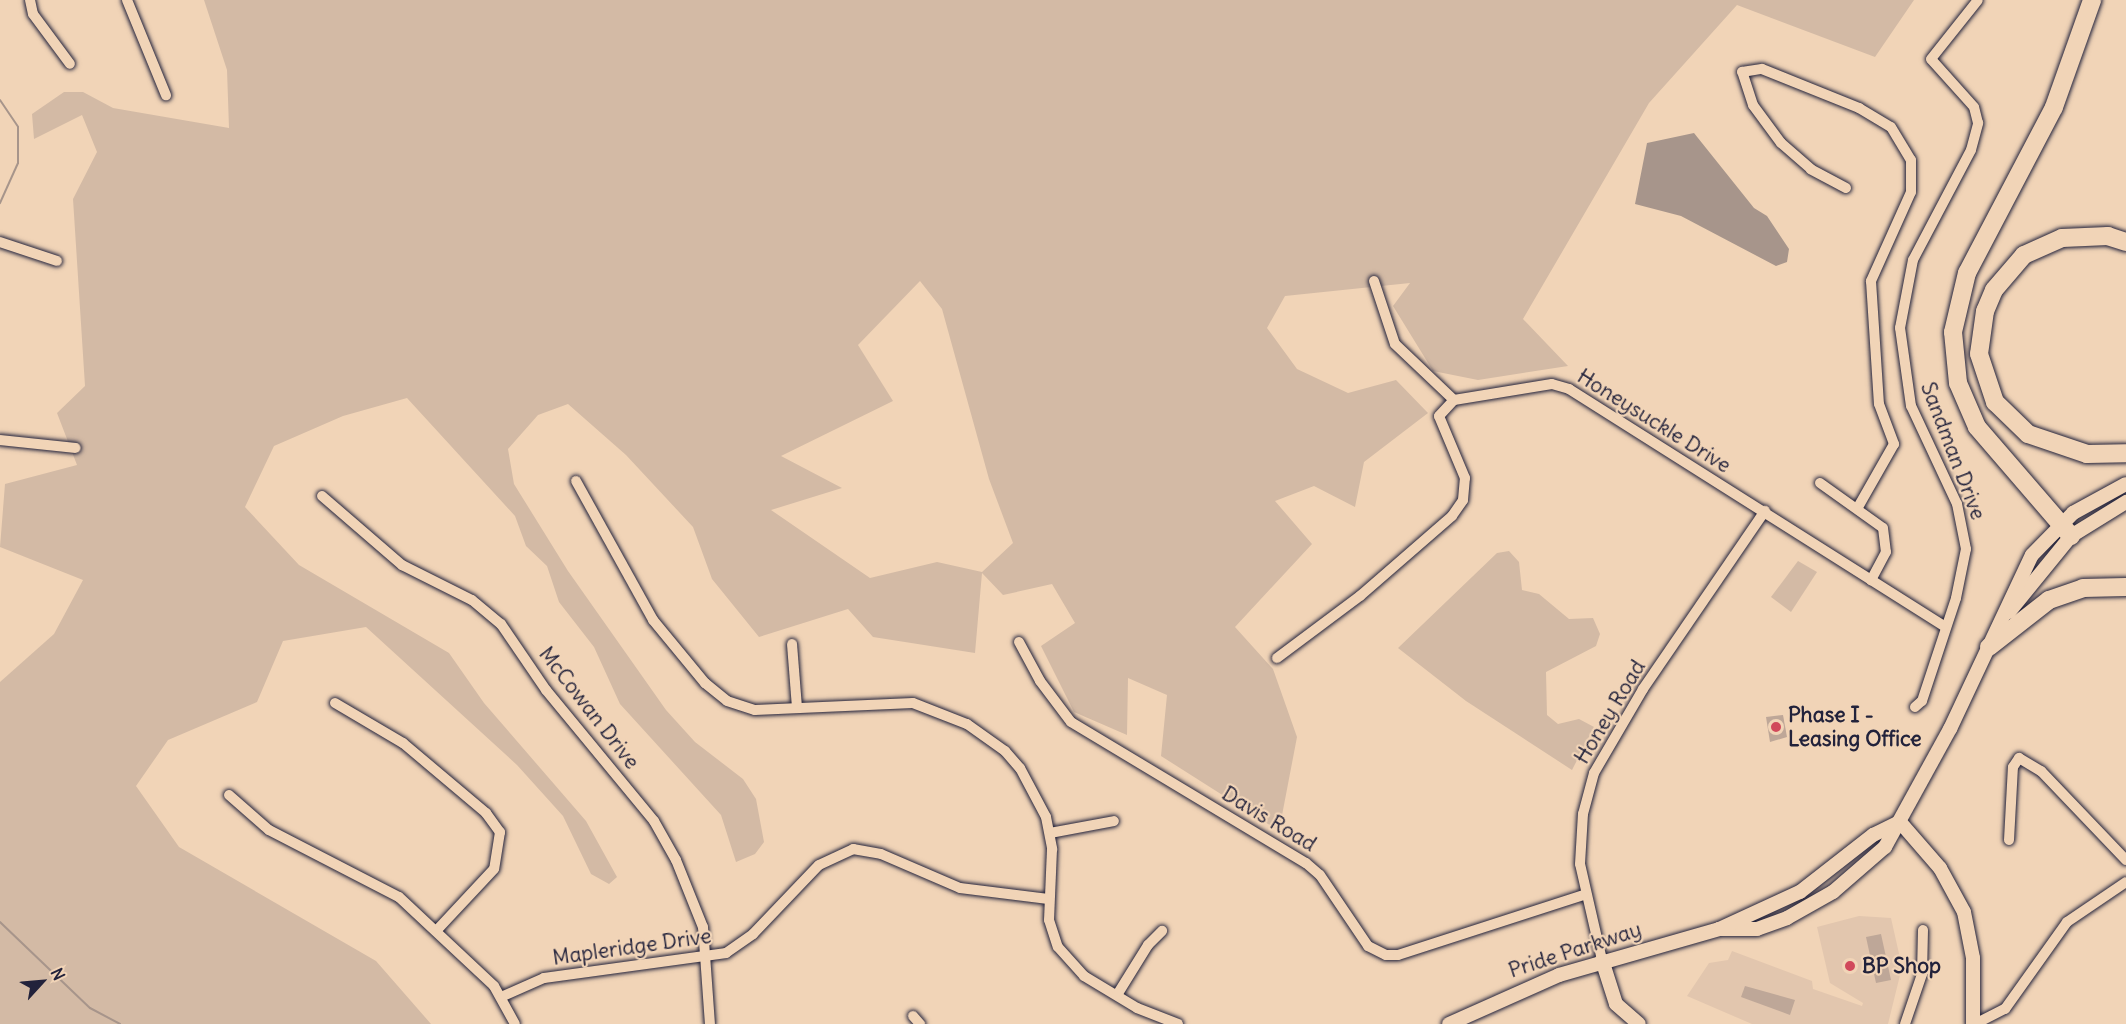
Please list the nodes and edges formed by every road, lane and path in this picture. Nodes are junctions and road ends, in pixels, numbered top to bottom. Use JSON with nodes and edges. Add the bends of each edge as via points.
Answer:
{"nodes":[{"id":1,"x":30,"y":0,"type":"edge"},
{"id":2,"x":127,"y":0,"type":"edge"},
{"id":3,"x":1978,"y":0,"type":"edge"},
{"id":4,"x":2092,"y":0,"type":"edge"},
{"id":5,"x":70,"y":64,"type":"dead end"},
{"id":6,"x":166,"y":94,"type":"dead end"},
{"id":7,"x":1846,"y":188,"type":"dead end"},
{"id":8,"x":0,"y":242,"type":"edge"},
{"id":9,"x":2126,"y":242,"type":"edge"},
{"id":10,"x":57,"y":261,"type":"dead end"},
{"id":11,"x":1374,"y":281,"type":"dead end"},
{"id":12,"x":1454,"y":400,"type":"junction"},
{"id":13,"x":0,"y":440,"type":"edge"},
{"id":14,"x":76,"y":448,"type":"dead end"},
{"id":15,"x":2126,"y":453,"type":"edge"},
{"id":16,"x":576,"y":481,"type":"dead end"},
{"id":17,"x":1820,"y":483,"type":"dead end"},
{"id":18,"x":2126,"y":484,"type":"edge"},
{"id":19,"x":322,"y":496,"type":"dead end"},
{"id":20,"x":2126,"y":502,"type":"edge"},
{"id":21,"x":1858,"y":507,"type":"junction"},
{"id":22,"x":1765,"y":511,"type":"junction"},
{"id":23,"x":2065,"y":530,"type":"junction"},
{"id":24,"x":1871,"y":580,"type":"junction"},
{"id":25,"x":2126,"y":587,"type":"edge"},
{"id":26,"x":1945,"y":627,"type":"junction"},
{"id":27,"x":1019,"y":642,"type":"dead end"},
{"id":28,"x":792,"y":644,"type":"dead end"},
{"id":29,"x":1989,"y":647,"type":"junction"},
{"id":30,"x":1277,"y":658,"type":"dead end"},
{"id":31,"x":335,"y":703,"type":"dead end"},
{"id":32,"x":1915,"y":707,"type":"dead end"},
{"id":33,"x":797,"y":708,"type":"junction"},
{"id":34,"x":229,"y":795,"type":"dead end"},
{"id":35,"x":1113,"y":821,"type":"dead end"},
{"id":36,"x":1900,"y":822,"type":"junction"},
{"id":37,"x":1050,"y":833,"type":"junction"},
{"id":38,"x":2008,"y":840,"type":"dead end"},
{"id":39,"x":2126,"y":860,"type":"edge"},
{"id":40,"x":2126,"y":882,"type":"edge"},
{"id":41,"x":1584,"y":895,"type":"junction"},
{"id":42,"x":1048,"y":899,"type":"junction"},
{"id":43,"x":1923,"y":930,"type":"dead end"},
{"id":44,"x":436,"y":931,"type":"junction"},
{"id":45,"x":1162,"y":931,"type":"dead end"},
{"id":46,"x":708,"y":957,"type":"junction"},
{"id":47,"x":1602,"y":960,"type":"junction"},
{"id":48,"x":1117,"y":995,"type":"junction"},
{"id":49,"x":501,"y":997,"type":"junction"},
{"id":50,"x":515,"y":1024,"type":"edge"},
{"id":51,"x":710,"y":1024,"type":"edge"},
{"id":52,"x":1178,"y":1024,"type":"edge"},
{"id":53,"x":1449,"y":1024,"type":"edge"},
{"id":54,"x":1639,"y":1024,"type":"edge"},
{"id":55,"x":1905,"y":1024,"type":"edge"},
{"id":56,"x":1974,"y":1024,"type":"edge"}],
"edges":[{"from":1,"to":5,"type":"street","via":[[33,14]]},
{"from":2,"to":6,"type":"street"},
{"from":3,"to":26,"type":"street","name":"Sandman Drive","via":[[1931,59],[1974,107],[1978,123],[1970,152],[1913,260],[1900,328],[1911,406],[1952,492],[1965,534],[1963,577]]},
{"from":4,"to":23,"type":"highway","via":[[2054,107],[1966,273],[1953,332],[1955,369],[1969,412]]},
{"from":7,"to":21,"type":"street","via":[[1811,169],[1781,143],[1753,105],[1742,72],[1762,69],[1859,108],[1892,127],[1911,160],[1911,192],[1871,281],[1879,404],[1894,444]]},
{"from":8,"to":10,"type":"street"},
{"from":9,"to":15,"type":"highway","via":[[2108,236],[2062,238],[2024,255],[1994,290],[1985,311],[1979,354],[1995,402],[2028,434],[2079,452]]},
{"from":11,"to":12,"type":"street","via":[[1395,344]]},
{"from":12,"to":22,"type":"street","name":"Honeysuckle Drive","via":[[1551,384],[1563,387]]},
{"from":12,"to":30,"type":"street","via":[[1439,416],[1465,478],[1463,500],[1452,516],[1360,596]]},
{"from":13,"to":14,"type":"street"},
{"from":16,"to":33,"type":"street","via":[[634,592],[705,683],[736,705],[754,710]]},
{"from":17,"to":21,"type":"street"},
{"from":18,"to":23,"type":"main road"},
{"from":19,"to":46,"type":"street","name":"McCowan Drive","via":[[402,565],[472,600],[501,624],[546,690],[661,832],[698,910]]},
{"from":20,"to":23,"type":"main road"},
{"from":21,"to":24,"type":"street","via":[[1879,522],[1887,544]]},
{"from":22,"to":24,"type":"street","name":"Honeysuckle Drive"},
{"from":22,"to":41,"type":"street","name":"Honey Road","via":[[1643,689],[1594,772],[1579,841]]},
{"from":23,"to":29,"type":"main road","via":[[2031,555]]},
{"from":24,"to":26,"type":"street","name":"Honeysuckle Drive"},
{"from":25,"to":29,"type":"highway","via":[[2083,588],[2049,600]]},
{"from":26,"to":32,"type":"street","name":"Sandman Drive","via":[[1922,701]]},
{"from":27,"to":41,"type":"street","name":"Davis Road","via":[[1040,681],[1071,722],[1306,863],[1320,875],[1368,946],[1386,955],[1398,955]]},
{"from":28,"to":33,"type":"street"},
{"from":29,"to":36,"type":"main road"},
{"from":31,"to":44,"type":"street","via":[[403,743],[486,813],[500,832],[494,869]]},
{"from":33,"to":37,"type":"street","via":[[901,702],[946,713],[1012,758],[1035,793]]},
{"from":34,"to":44,"type":"street","via":[[268,830],[386,888]]},
{"from":35,"to":37,"type":"street"},
{"from":36,"to":47,"type":"main road","name":"Pride Parkway","via":[[1873,835],[1800,892],[1719,929]]},
{"from":36,"to":56,"type":"main road","via":[[1940,868],[1964,912],[1973,958]]},
{"from":37,"to":42,"type":"street"},
{"from":38,"to":39,"type":"street","via":[[2013,767],[2019,758],[2041,771]]},
{"from":40,"to":56,"type":"street","via":[[2067,922],[2005,1008]]},
{"from":41,"to":47,"type":"street","name":"Honey Road"},
{"from":42,"to":46,"type":"street","name":"Mapleridge Drive","via":[[979,893],[881,854],[853,849],[819,866],[743,943]]},
{"from":42,"to":48,"type":"street","via":[[1052,931],[1068,961]]},
{"from":43,"to":55,"type":"street","via":[[1922,974]]},
{"from":44,"to":49,"type":"street"},
{"from":45,"to":48,"type":"street","via":[[1148,945]]},
{"from":46,"to":49,"type":"street","name":"Mapleridge Drive","via":[[544,978]]},
{"from":46,"to":51,"type":"street","name":"McCowan Drive"},
{"from":47,"to":53,"type":"main road","name":"Pride Parkway","via":[[1495,1000]]},
{"from":47,"to":54,"type":"main road","via":[[1616,1004]]},
{"from":48,"to":52,"type":"street"},
{"from":49,"to":50,"type":"street"}]}
